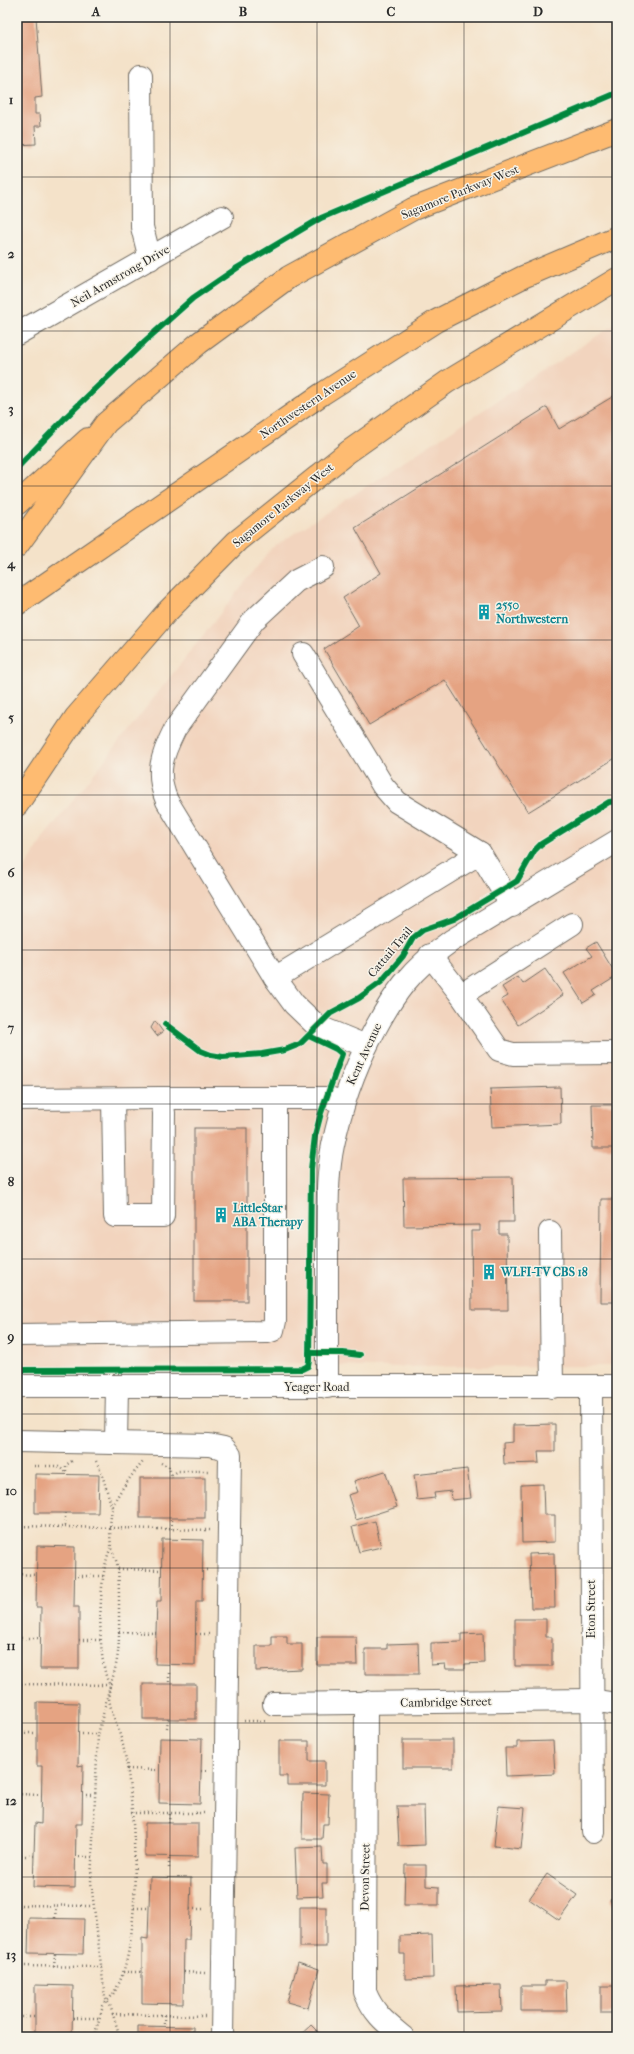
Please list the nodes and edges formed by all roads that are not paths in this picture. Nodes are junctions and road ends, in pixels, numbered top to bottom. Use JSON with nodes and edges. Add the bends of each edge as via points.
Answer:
{"nodes":[{"id":1,"x":141,"y":75,"type":"dead end"},
{"id":2,"x":617,"y":130,"type":"edge"},
{"id":3,"x":222,"y":217,"type":"dead end"},
{"id":4,"x":617,"y":236,"type":"edge"},
{"id":5,"x":150,"y":259,"type":"junction"},
{"id":6,"x":617,"y":279,"type":"edge"},
{"id":7,"x":17,"y":334,"type":"edge"},
{"id":8,"x":106,"y":423,"type":"junction"},
{"id":9,"x":17,"y":504,"type":"edge"},
{"id":10,"x":17,"y":546,"type":"edge"},
{"id":11,"x":323,"y":567,"type":"dead end"},
{"id":12,"x":17,"y":604,"type":"edge"},
{"id":13,"x":303,"y":654,"type":"dead end"},
{"id":14,"x":17,"y":805,"type":"edge"},
{"id":15,"x":617,"y":841,"type":"edge"},
{"id":16,"x":480,"y":853,"type":"junction"},
{"id":17,"x":512,"y":906,"type":"junction"},
{"id":18,"x":572,"y":924,"type":"dead end"},
{"id":19,"x":430,"y":955,"type":"junction"},
{"id":20,"x":275,"y":978,"type":"junction"},
{"id":21,"x":461,"y":995,"type":"junction"},
{"id":22,"x":366,"y":1046,"type":"junction"},
{"id":23,"x":615,"y":1053,"type":"dead end"},
{"id":24,"x":162,"y":1098,"type":"junction"},
{"id":25,"x":275,"y":1098,"type":"junction"},
{"id":26,"x":112,"y":1099,"type":"junction"},
{"id":27,"x":17,"y":1100,"type":"edge"},
{"id":28,"x":343,"y":1102,"type":"junction"},
{"id":29,"x":550,"y":1232,"type":"dead end"},
{"id":30,"x":17,"y":1335,"type":"edge"},
{"id":31,"x":17,"y":1386,"type":"edge"},
{"id":32,"x":617,"y":1386,"type":"edge"},
{"id":33,"x":117,"y":1387,"type":"junction"},
{"id":34,"x":326,"y":1387,"type":"junction"},
{"id":35,"x":552,"y":1387,"type":"junction"},
{"id":36,"x":591,"y":1387,"type":"junction"},
{"id":37,"x":17,"y":1441,"type":"edge"},
{"id":38,"x":116,"y":1442,"type":"junction"},
{"id":39,"x":591,"y":1700,"type":"junction"},
{"id":40,"x":366,"y":1702,"type":"junction"},
{"id":41,"x":274,"y":1704,"type":"dead end"},
{"id":42,"x":617,"y":1704,"type":"edge"},
{"id":43,"x":593,"y":1832,"type":"dead end"},
{"id":44,"x":222,"y":2027,"type":"edge"},
{"id":45,"x":403,"y":2037,"type":"edge"}],
"edges":[{"from":1,"to":5,"type":"street","via":[[142,227]]},
{"from":2,"to":8,"type":"main road","name":"Sagamore Parkway West","via":[[413,209],[289,277],[199,343]]},
{"from":3,"to":5,"type":"street","name":"Neil Armstrong Drive"},
{"from":4,"to":12,"type":"main road","name":"Northwestern Avenue","via":[[523,276],[436,321],[322,394]]},
{"from":5,"to":7,"type":"street","name":"Neil Armstrong Drive"},
{"from":6,"to":14,"type":"main road","name":"Sagamore Parkway West","via":[[447,382],[348,452],[237,541],[166,613],[76,717]]},
{"from":8,"to":9,"type":"main road"},
{"from":8,"to":10,"type":"main road","name":"Sagamore Parkway West"},
{"from":11,"to":20,"type":"street","via":[[296,581],[254,620],[175,729],[166,747],[162,765],[160,785],[167,801]]},
{"from":13,"to":16,"type":"street","via":[[369,765],[397,802]]},
{"from":15,"to":17,"type":"street","name":"Kent Avenue"},
{"from":16,"to":17,"type":"street"},
{"from":16,"to":20,"type":"street"},
{"from":17,"to":19,"type":"street","name":"Kent Avenue"},
{"from":18,"to":21,"type":"street"},
{"from":19,"to":21,"type":"street"},
{"from":19,"to":22,"type":"street","name":"Kent Avenue","via":[[388,1004]]},
{"from":20,"to":22,"type":"street","via":[[294,1004],[318,1026]]},
{"from":21,"to":23,"type":"street","via":[[499,1050],[513,1054]]},
{"from":22,"to":28,"type":"street","name":"Kent Avenue"},
{"from":24,"to":25,"type":"street"},
{"from":24,"to":26,"type":"street"},
{"from":24,"to":26,"type":"street","via":[[163,1216],[115,1216]]},
{"from":25,"to":28,"type":"street","via":[[330,1098]]},
{"from":25,"to":30,"type":"street","via":[[273,1330]]},
{"from":26,"to":27,"type":"street"},
{"from":28,"to":34,"type":"street","name":"Kent Avenue","via":[[332,1147],[328,1193]]},
{"from":29,"to":35,"type":"street"},
{"from":31,"to":33,"type":"street","name":"Yeager Road"},
{"from":32,"to":36,"type":"street","name":"Yeager Road"},
{"from":33,"to":34,"type":"street","name":"Yeager Road"},
{"from":33,"to":38,"type":"street"},
{"from":34,"to":35,"type":"street","name":"Yeager Road"},
{"from":35,"to":36,"type":"street","name":"Yeager Road"},
{"from":36,"to":39,"type":"street","name":"Eton Street"},
{"from":37,"to":38,"type":"street"},
{"from":38,"to":44,"type":"street","via":[[148,1450],[209,1445],[224,1448],[230,1455]]},
{"from":39,"to":40,"type":"street","name":"Cambridge Street"},
{"from":39,"to":42,"type":"street","name":"Cambridge Street"},
{"from":39,"to":43,"type":"street","name":"Eton Street"},
{"from":40,"to":41,"type":"street","name":"Cambridge Street"},
{"from":40,"to":45,"type":"street","name":"Devon Street","via":[[365,1992],[372,2008]]}]}
